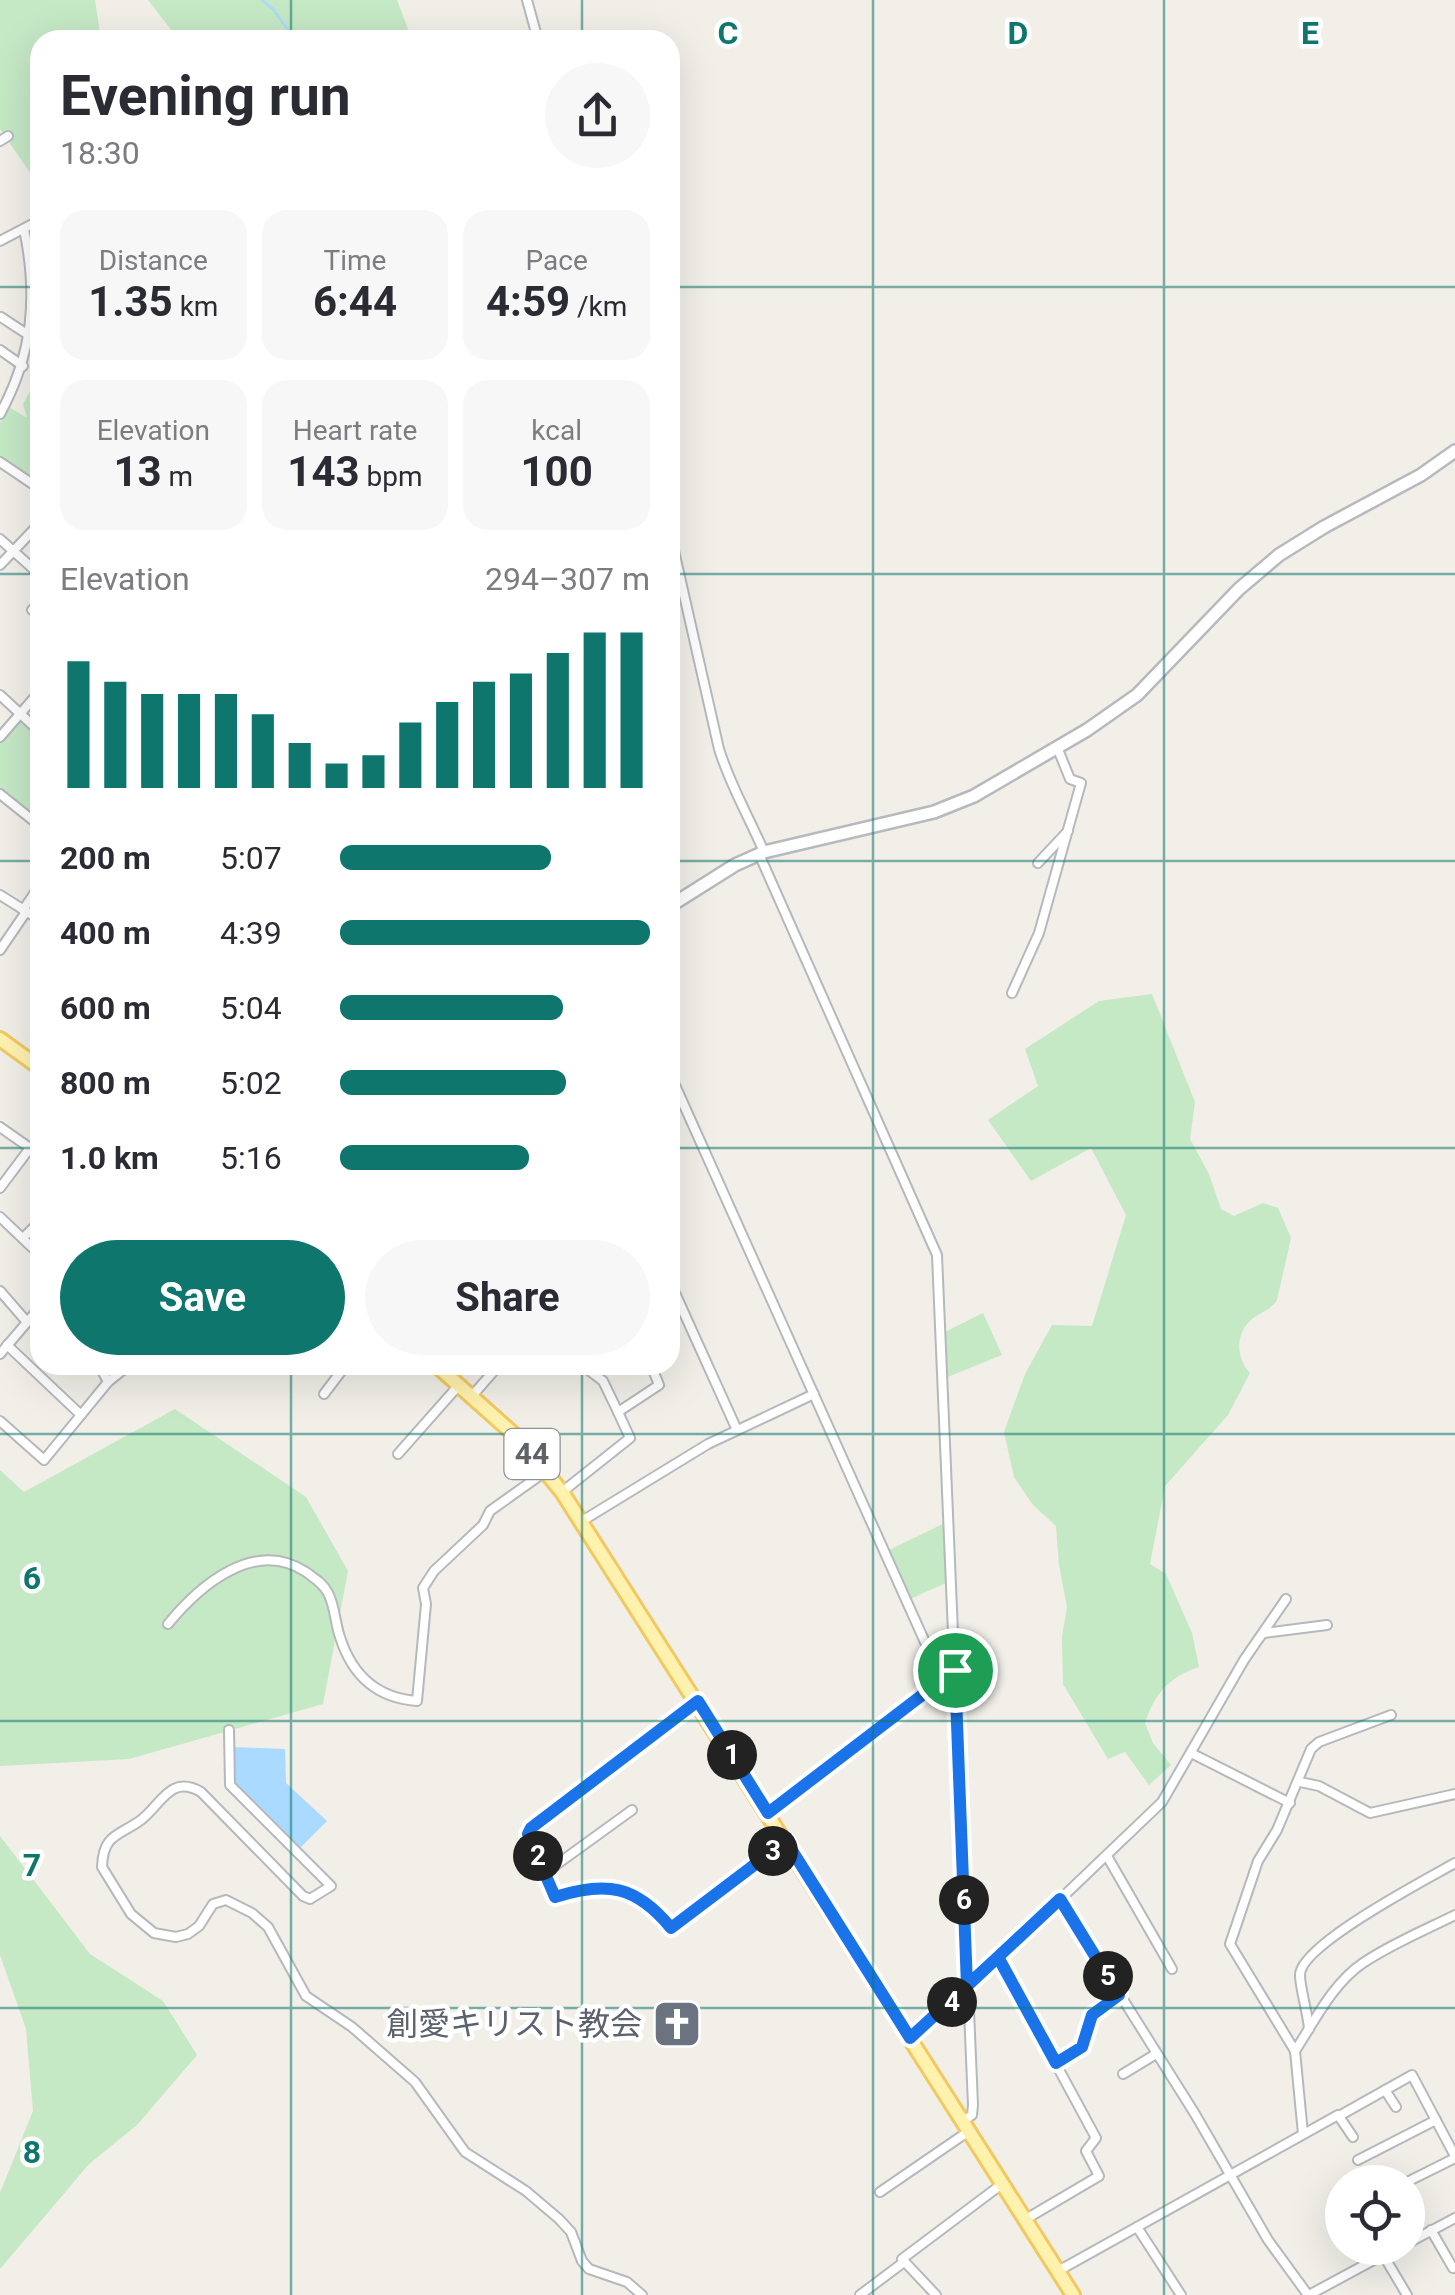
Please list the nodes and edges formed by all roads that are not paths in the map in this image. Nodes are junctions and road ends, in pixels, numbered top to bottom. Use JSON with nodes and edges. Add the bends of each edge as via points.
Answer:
{"nodes":[{"id":1,"x":527,"y":0,"type":"edge"},
{"id":2,"x":535,"y":30,"type":"edge"},
{"id":3,"x":30,"y":226,"type":"edge"},
{"id":4,"x":24,"y":229,"type":"junction"},
{"id":5,"x":0,"y":241,"type":"edge"},
{"id":6,"x":30,"y":271,"type":"edge"},
{"id":7,"x":1,"y":317,"type":"edge"},
{"id":8,"x":30,"y":336,"type":"joint"},
{"id":9,"x":0,"y":350,"type":"edge"},
{"id":10,"x":23,"y":366,"type":"junction"},
{"id":11,"x":0,"y":414,"type":"edge"},
{"id":12,"x":1455,"y":451,"type":"edge"},
{"id":13,"x":0,"y":462,"type":"edge"},
{"id":14,"x":30,"y":482,"type":"edge"},
{"id":15,"x":30,"y":533,"type":"edge"},
{"id":16,"x":0,"y":540,"type":"edge"},
{"id":17,"x":13,"y":551,"type":"junction"},
{"id":18,"x":0,"y":565,"type":"edge"},
{"id":19,"x":30,"y":566,"type":"edge"},
{"id":20,"x":680,"y":578,"type":"edge"},
{"id":21,"x":0,"y":696,"type":"edge"},
{"id":22,"x":30,"y":702,"type":"edge"},
{"id":23,"x":19,"y":716,"type":"junction"},
{"id":24,"x":30,"y":724,"type":"edge"},
{"id":25,"x":0,"y":737,"type":"edge"},
{"id":26,"x":1057,"y":747,"type":"junction"},
{"id":27,"x":0,"y":794,"type":"edge"},
{"id":28,"x":30,"y":818,"type":"edge"},
{"id":29,"x":1068,"y":831,"type":"junction"},
{"id":30,"x":762,"y":853,"type":"junction"},
{"id":31,"x":1038,"y":863,"type":"dead end"},
{"id":32,"x":0,"y":895,"type":"edge"},
{"id":33,"x":680,"y":900,"type":"edge"},
{"id":34,"x":30,"y":902,"type":"edge"},
{"id":35,"x":24,"y":911,"type":"junction"},
{"id":36,"x":30,"y":914,"type":"edge"},
{"id":37,"x":0,"y":950,"type":"edge"},
{"id":38,"x":1012,"y":992,"type":"dead end"},
{"id":39,"x":0,"y":1039,"type":"edge"},
{"id":40,"x":30,"y":1061,"type":"edge"},
{"id":41,"x":680,"y":1096,"type":"edge"},
{"id":42,"x":0,"y":1127,"type":"edge"},
{"id":43,"x":0,"y":1188,"type":"edge"},
{"id":44,"x":0,"y":1217,"type":"edge"},
{"id":45,"x":30,"y":1230,"type":"edge"},
{"id":46,"x":24,"y":1236,"type":"junction"},
{"id":47,"x":30,"y":1243,"type":"edge"},
{"id":48,"x":0,"y":1291,"type":"edge"},
{"id":49,"x":680,"y":1304,"type":"edge"},
{"id":50,"x":30,"y":1319,"type":"edge"},
{"id":51,"x":27,"y":1322,"type":"junction"},
{"id":52,"x":7,"y":1345,"type":"junction"},
{"id":53,"x":0,"y":1354,"type":"edge"},
{"id":54,"x":30,"y":1367,"type":"edge"},
{"id":55,"x":39,"y":1375,"type":"edge"},
{"id":56,"x":104,"y":1375,"type":"edge"},
{"id":57,"x":117,"y":1375,"type":"edge"},
{"id":58,"x":338,"y":1375,"type":"edge"},
{"id":59,"x":448,"y":1375,"type":"edge"},
{"id":60,"x":490,"y":1375,"type":"edge"},
{"id":61,"x":594,"y":1375,"type":"edge"},
{"id":62,"x":656,"y":1375,"type":"edge"},
{"id":63,"x":108,"y":1382,"type":"junction"},
{"id":64,"x":459,"y":1385,"type":"junction"},
{"id":65,"x":324,"y":1394,"type":"dead end"},
{"id":66,"x":814,"y":1394,"type":"junction"},
{"id":67,"x":472,"y":1396,"type":"junction"},
{"id":68,"x":618,"y":1412,"type":"junction"},
{"id":69,"x":81,"y":1415,"type":"junction"},
{"id":70,"x":0,"y":1421,"type":"edge"},
{"id":71,"x":737,"y":1430,"type":"junction"},
{"id":72,"x":398,"y":1454,"type":"dead end"},
{"id":73,"x":546,"y":1471,"type":"junction"},
{"id":74,"x":562,"y":1492,"type":"junction"},
{"id":75,"x":582,"y":1521,"type":"junction"},
{"id":76,"x":1286,"y":1599,"type":"dead end"},
{"id":77,"x":168,"y":1624,"type":"dead end"},
{"id":78,"x":1328,"y":1625,"type":"dead end"},
{"id":79,"x":1264,"y":1633,"type":"junction"},
{"id":80,"x":955,"y":1670,"type":"junction"},
{"id":81,"x":942,"y":1680,"type":"junction"},
{"id":82,"x":698,"y":1701,"type":"junction"},
{"id":83,"x":1391,"y":1715,"type":"dead end"},
{"id":84,"x":228,"y":1730,"type":"dead end"},
{"id":85,"x":1191,"y":1753,"type":"junction"},
{"id":86,"x":1300,"y":1782,"type":"junction"},
{"id":87,"x":1455,"y":1794,"type":"edge"},
{"id":88,"x":1290,"y":1803,"type":"junction"},
{"id":89,"x":632,"y":1810,"type":"dead end"},
{"id":90,"x":768,"y":1813,"type":"junction"},
{"id":91,"x":786,"y":1841,"type":"junction"},
{"id":92,"x":1106,"y":1856,"type":"junction"},
{"id":93,"x":1455,"y":1863,"type":"edge"},
{"id":94,"x":545,"y":1873,"type":"junction"},
{"id":95,"x":1060,"y":1899,"type":"junction"},
{"id":96,"x":1455,"y":1915,"type":"edge"},
{"id":97,"x":998,"y":1957,"type":"junction"},
{"id":98,"x":1172,"y":1969,"type":"dead end"},
{"id":99,"x":967,"y":1986,"type":"junction"},
{"id":100,"x":1119,"y":1995,"type":"junction"},
{"id":101,"x":1309,"y":2029,"type":"junction"},
{"id":102,"x":910,"y":2038,"type":"junction"},
{"id":103,"x":1295,"y":2051,"type":"junction"},
{"id":104,"x":1156,"y":2054,"type":"junction"},
{"id":105,"x":1056,"y":2063,"type":"junction"},
{"id":106,"x":1123,"y":2074,"type":"dead end"},
{"id":107,"x":1384,"y":2090,"type":"junction"},
{"id":108,"x":1396,"y":2108,"type":"dead end"},
{"id":109,"x":1339,"y":2116,"type":"junction"},
{"id":110,"x":1436,"y":2120,"type":"junction"},
{"id":111,"x":966,"y":2126,"type":"junction"},
{"id":112,"x":1302,"y":2134,"type":"junction"},
{"id":113,"x":1353,"y":2137,"type":"dead end"},
{"id":114,"x":1455,"y":2157,"type":"edge"},
{"id":115,"x":1358,"y":2160,"type":"dead end"},
{"id":116,"x":1425,"y":2173,"type":"edge"},
{"id":117,"x":1230,"y":2175,"type":"junction"},
{"id":118,"x":1002,"y":2184,"type":"junction"},
{"id":119,"x":880,"y":2192,"type":"dead end"},
{"id":120,"x":1455,"y":2218,"type":"edge"},
{"id":121,"x":1025,"y":2220,"type":"junction"},
{"id":122,"x":1137,"y":2228,"type":"junction"},
{"id":123,"x":1431,"y":2230,"type":"junction"},
{"id":124,"x":1425,"y":2233,"type":"edge"},
{"id":125,"x":904,"y":2262,"type":"junction"},
{"id":126,"x":1361,"y":2265,"type":"edge"},
{"id":127,"x":1389,"y":2265,"type":"edge"},
{"id":128,"x":1453,"y":2268,"type":"edge"},
{"id":129,"x":1058,"y":2271,"type":"junction"},
{"id":130,"x":642,"y":2295,"type":"edge"},
{"id":131,"x":860,"y":2295,"type":"edge"},
{"id":132,"x":936,"y":2295,"type":"edge"},
{"id":133,"x":1073,"y":2295,"type":"edge"},
{"id":134,"x":1181,"y":2295,"type":"edge"},
{"id":135,"x":1307,"y":2295,"type":"edge"},
{"id":136,"x":1406,"y":2295,"type":"edge"}],
"edges":[{"from":1,"to":2,"type":"street"},
{"from":3,"to":4,"type":"street"},
{"from":4,"to":5,"type":"street"},
{"from":4,"to":6,"type":"street"},
{"from":7,"to":8,"type":"street"},
{"from":8,"to":10,"type":"street"},
{"from":9,"to":10,"type":"street"},
{"from":10,"to":11,"type":"street"},
{"from":12,"to":26,"type":"main road","via":[[1279,555],[1137,696]]},
{"from":13,"to":14,"type":"street"},
{"from":15,"to":17,"type":"street"},
{"from":16,"to":17,"type":"street"},
{"from":17,"to":18,"type":"street"},
{"from":17,"to":19,"type":"street"},
{"from":20,"to":30,"type":"street","via":[[719,749]]},
{"from":21,"to":23,"type":"street"},
{"from":22,"to":23,"type":"street"},
{"from":23,"to":24,"type":"street"},
{"from":23,"to":25,"type":"street"},
{"from":26,"to":29,"type":"street","via":[[1070,779],[1081,783]]},
{"from":26,"to":30,"type":"main road","via":[[946,808]]},
{"from":27,"to":28,"type":"street"},
{"from":29,"to":31,"type":"street"},
{"from":29,"to":38,"type":"street","via":[[1039,934]]},
{"from":30,"to":33,"type":"main road"},
{"from":30,"to":80,"type":"street","via":[[938,1254]]},
{"from":32,"to":35,"type":"street"},
{"from":34,"to":35,"type":"street"},
{"from":35,"to":36,"type":"street"},
{"from":35,"to":37,"type":"street"},
{"from":39,"to":40,"type":"main road"},
{"from":41,"to":66,"type":"street"},
{"from":42,"to":43,"type":"street","via":[[30,1148]]},
{"from":44,"to":46,"type":"street"},
{"from":45,"to":46,"type":"street"},
{"from":46,"to":47,"type":"street"},
{"from":48,"to":51,"type":"street"},
{"from":49,"to":71,"type":"street"},
{"from":50,"to":51,"type":"street"},
{"from":51,"to":52,"type":"street"},
{"from":52,"to":53,"type":"street"},
{"from":52,"to":54,"type":"street"},
{"from":55,"to":69,"type":"street"},
{"from":56,"to":63,"type":"street"},
{"from":57,"to":63,"type":"street"},
{"from":58,"to":65,"type":"street"},
{"from":59,"to":64,"type":"main road","number":"44"},
{"from":60,"to":67,"type":"street"},
{"from":61,"to":68,"type":"street"},
{"from":62,"to":68,"type":"street","via":[[659,1385]]},
{"from":63,"to":69,"type":"street"},
{"from":64,"to":67,"type":"main road","number":"44"},
{"from":64,"to":72,"type":"street"},
{"from":66,"to":71,"type":"street"},
{"from":66,"to":81,"type":"street"},
{"from":67,"to":73,"type":"main road","number":"44"},
{"from":68,"to":74,"type":"street","via":[[630,1438]]},
{"from":69,"to":70,"type":"street","via":[[44,1460]]},
{"from":71,"to":75,"type":"street"},
{"from":73,"to":74,"type":"main road","number":"44"},
{"from":73,"to":77,"type":"street","via":[[490,1511],[423,1588],[417,1701],[387,1696],[360,1678],[339,1636],[330,1596],[295,1565],[242,1564],[205,1586]]},
{"from":74,"to":75,"type":"main road","number":"44"},
{"from":75,"to":82,"type":"main road","number":"44"},
{"from":76,"to":79,"type":"street"},
{"from":78,"to":79,"type":"street"},
{"from":79,"to":85,"type":"street"},
{"from":80,"to":81,"type":"street"},
{"from":80,"to":99,"type":"street"},
{"from":81,"to":90,"type":"street"},
{"from":82,"to":90,"type":"main road","number":"44"},
{"from":82,"to":94,"type":"street","via":[[531,1828]]},
{"from":83,"to":86,"type":"street","via":[[1319,1742]]},
{"from":84,"to":130,"type":"street","via":[[230,1785],[331,1886],[310,1899],[303,1896],[200,1792],[184,1786],[163,1794],[108,1844],[102,1867],[122,1902],[148,1930],[176,1937],[194,1930],[218,1902],[252,1912],[268,1927],[306,1996],[415,2082],[464,2152],[558,2219],[589,2269]]},
{"from":85,"to":88,"type":"street"},
{"from":85,"to":92,"type":"street","via":[[1162,1802]]},
{"from":86,"to":87,"type":"street","via":[[1370,1813]]},
{"from":86,"to":88,"type":"street"},
{"from":88,"to":103,"type":"street","via":[[1258,1862],[1230,1944]]},
{"from":89,"to":94,"type":"street"},
{"from":90,"to":91,"type":"main road","number":"44"},
{"from":91,"to":94,"type":"street","via":[[671,1928],[653,1906],[623,1891],[593,1886],[555,1897]]},
{"from":91,"to":102,"type":"main road","number":"44"},
{"from":92,"to":95,"type":"street"},
{"from":92,"to":98,"type":"street"},
{"from":93,"to":101,"type":"street","via":[[1336,1932],[1305,1960],[1300,1975]]},
{"from":95,"to":97,"type":"street"},
{"from":95,"to":100,"type":"street"},
{"from":96,"to":101,"type":"street","via":[[1362,1963]]},
{"from":97,"to":99,"type":"street"},
{"from":97,"to":105,"type":"street"},
{"from":99,"to":102,"type":"street"},
{"from":99,"to":111,"type":"street","via":[[973,2106]]},
{"from":100,"to":104,"type":"street"},
{"from":100,"to":105,"type":"street","via":[[1092,2015],[1082,2047]]},
{"from":101,"to":103,"type":"street"},
{"from":102,"to":111,"type":"main road","number":"44"},
{"from":103,"to":112,"type":"street"},
{"from":104,"to":106,"type":"street"},
{"from":104,"to":117,"type":"street"},
{"from":105,"to":121,"type":"street","via":[[1096,2138],[1086,2151],[1099,2176]]},
{"from":107,"to":108,"type":"street"},
{"from":107,"to":109,"type":"street"},
{"from":107,"to":110,"type":"street","via":[[1412,2076]]},
{"from":109,"to":112,"type":"street"},
{"from":109,"to":113,"type":"street"},
{"from":110,"to":114,"type":"street"},
{"from":110,"to":115,"type":"street"},
{"from":111,"to":118,"type":"main road","number":"44"},
{"from":111,"to":119,"type":"street"},
{"from":112,"to":117,"type":"street"},
{"from":114,"to":116,"type":"street"},
{"from":117,"to":122,"type":"street"},
{"from":117,"to":135,"type":"street"},
{"from":118,"to":121,"type":"main road","number":"44"},
{"from":118,"to":125,"type":"street"},
{"from":120,"to":123,"type":"street"},
{"from":121,"to":129,"type":"main road","number":"44"},
{"from":122,"to":129,"type":"street"},
{"from":122,"to":134,"type":"street"},
{"from":123,"to":124,"type":"street"},
{"from":123,"to":128,"type":"street"},
{"from":125,"to":131,"type":"street"},
{"from":125,"to":132,"type":"street"},
{"from":126,"to":135,"type":"street"},
{"from":127,"to":136,"type":"street"},
{"from":129,"to":133,"type":"main road","number":"44"}]}
